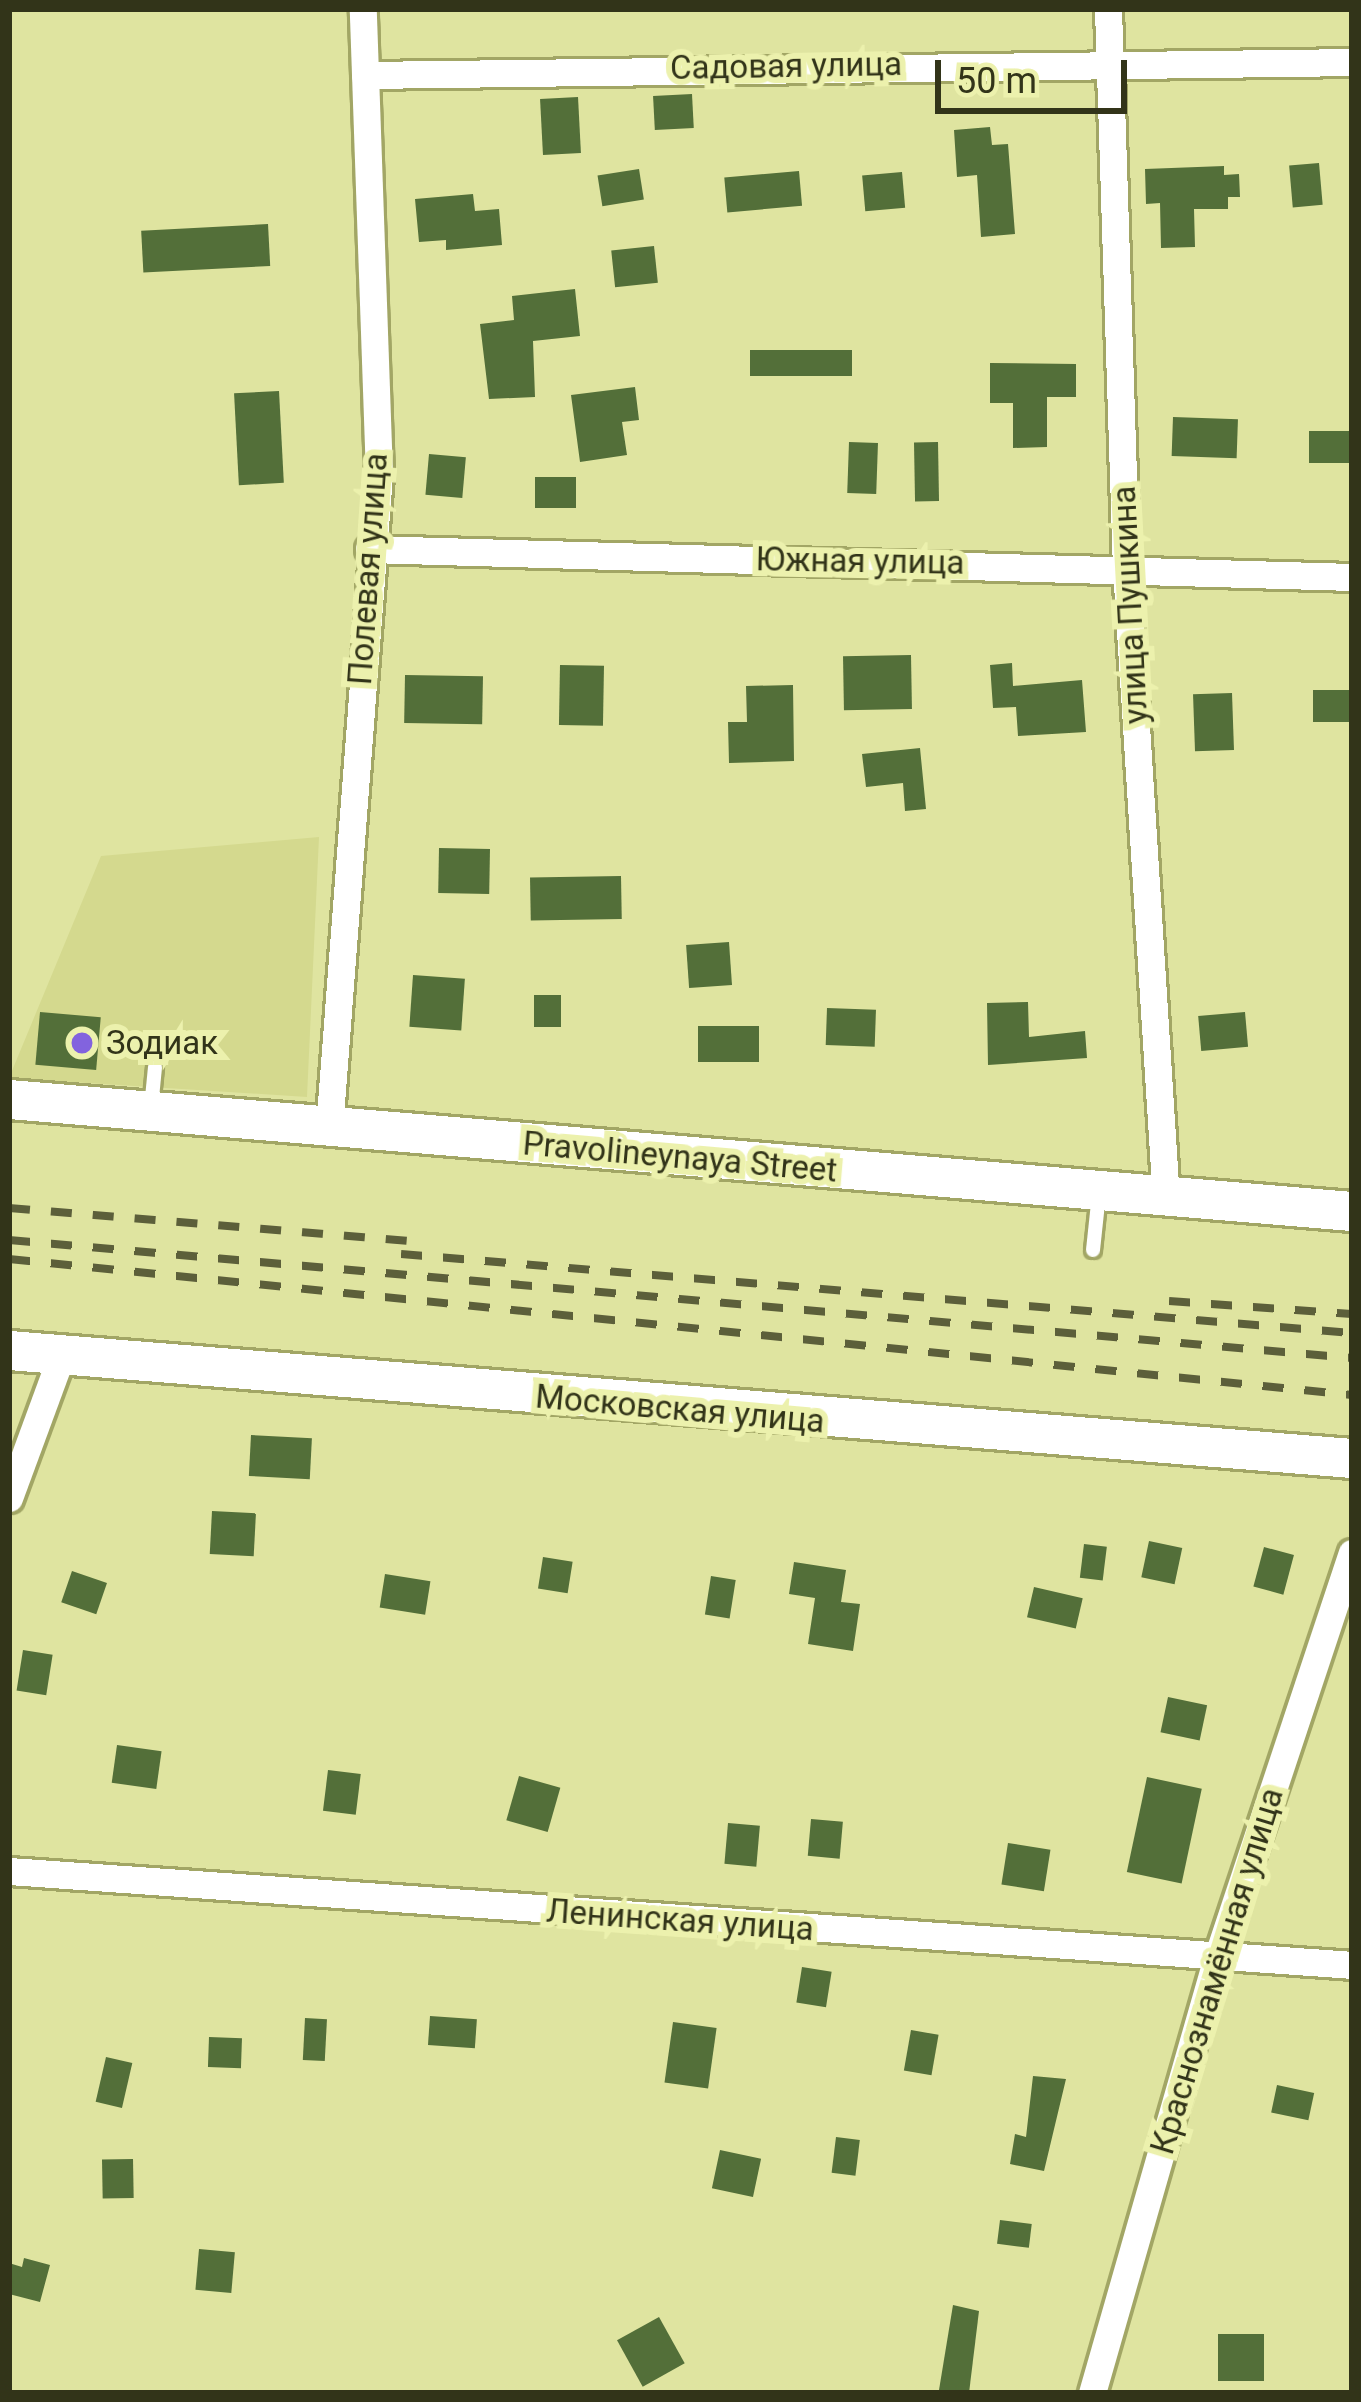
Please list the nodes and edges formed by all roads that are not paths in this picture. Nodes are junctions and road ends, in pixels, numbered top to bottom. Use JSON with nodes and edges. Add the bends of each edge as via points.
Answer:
{"nodes":[{"id":1,"x":363,"y":9,"type":"edge"},
{"id":2,"x":1108,"y":9,"type":"edge"},
{"id":3,"x":1112,"y":60,"type":"junction"},
{"id":4,"x":1352,"y":62,"type":"edge"},
{"id":5,"x":365,"y":75,"type":"junction"},
{"id":6,"x":369,"y":549,"type":"junction"},
{"id":7,"x":1126,"y":568,"type":"junction"},
{"id":8,"x":1352,"y":577,"type":"edge"},
{"id":9,"x":155,"y":1066,"type":"dead end"},
{"id":10,"x":9,"y":1100,"type":"edge"},
{"id":11,"x":151,"y":1108,"type":"junction"},
{"id":12,"x":328,"y":1129,"type":"junction"},
{"id":13,"x":1099,"y":1193,"type":"junction"},
{"id":14,"x":1166,"y":1200,"type":"junction"},
{"id":15,"x":1352,"y":1211,"type":"edge"},
{"id":16,"x":1094,"y":1250,"type":"dead end"},
{"id":17,"x":9,"y":1350,"type":"edge"},
{"id":18,"x":62,"y":1354,"type":"junction"},
{"id":19,"x":1352,"y":1458,"type":"edge"},
{"id":20,"x":9,"y":1498,"type":"edge"},
{"id":21,"x":1352,"y":1553,"type":"edge"},
{"id":22,"x":9,"y":1870,"type":"edge"},
{"id":23,"x":1216,"y":1961,"type":"junction"},
{"id":24,"x":1352,"y":1965,"type":"edge"},
{"id":25,"x":1092,"y":2393,"type":"edge"}],
"edges":[{"from":1,"to":5,"type":"street","name":"Полевая улица"},
{"from":2,"to":3,"type":"street","name":"улица Пушкина"},
{"from":3,"to":4,"type":"street","name":"Садовая улица"},
{"from":3,"to":5,"type":"street","name":"Садовая улица"},
{"from":3,"to":7,"type":"street","name":"улица Пушкина"},
{"from":5,"to":6,"type":"street","name":"Полевая улица","via":[[379,475]]},
{"from":6,"to":7,"type":"street","name":"Южная улица"},
{"from":6,"to":12,"type":"street","name":"Полевая улица"},
{"from":7,"to":8,"type":"street","name":"Южная улица"},
{"from":7,"to":14,"type":"street","name":"улица Пушкина"},
{"from":9,"to":11,"type":"lane"},
{"from":10,"to":11,"type":"main road","name":"Pravolineynaya Street"},
{"from":11,"to":12,"type":"main road","name":"Pravolineynaya Street"},
{"from":12,"to":13,"type":"main road","name":"Pravolineynaya Street"},
{"from":13,"to":14,"type":"main road","name":"Pravolineynaya Street"},
{"from":13,"to":16,"type":"lane"},
{"from":14,"to":15,"type":"main road","name":"Pravolineynaya Street"},
{"from":17,"to":18,"type":"main road","name":"Московская улица"},
{"from":18,"to":19,"type":"main road","name":"Московская улица"},
{"from":18,"to":20,"type":"street"},
{"from":21,"to":23,"type":"street","name":"Краснознамённая улица"},
{"from":22,"to":23,"type":"street","name":"Ленинская улица"},
{"from":23,"to":24,"type":"street","name":"Ленинская улица"},
{"from":23,"to":25,"type":"street","name":"Краснознамённая улица"}]}
